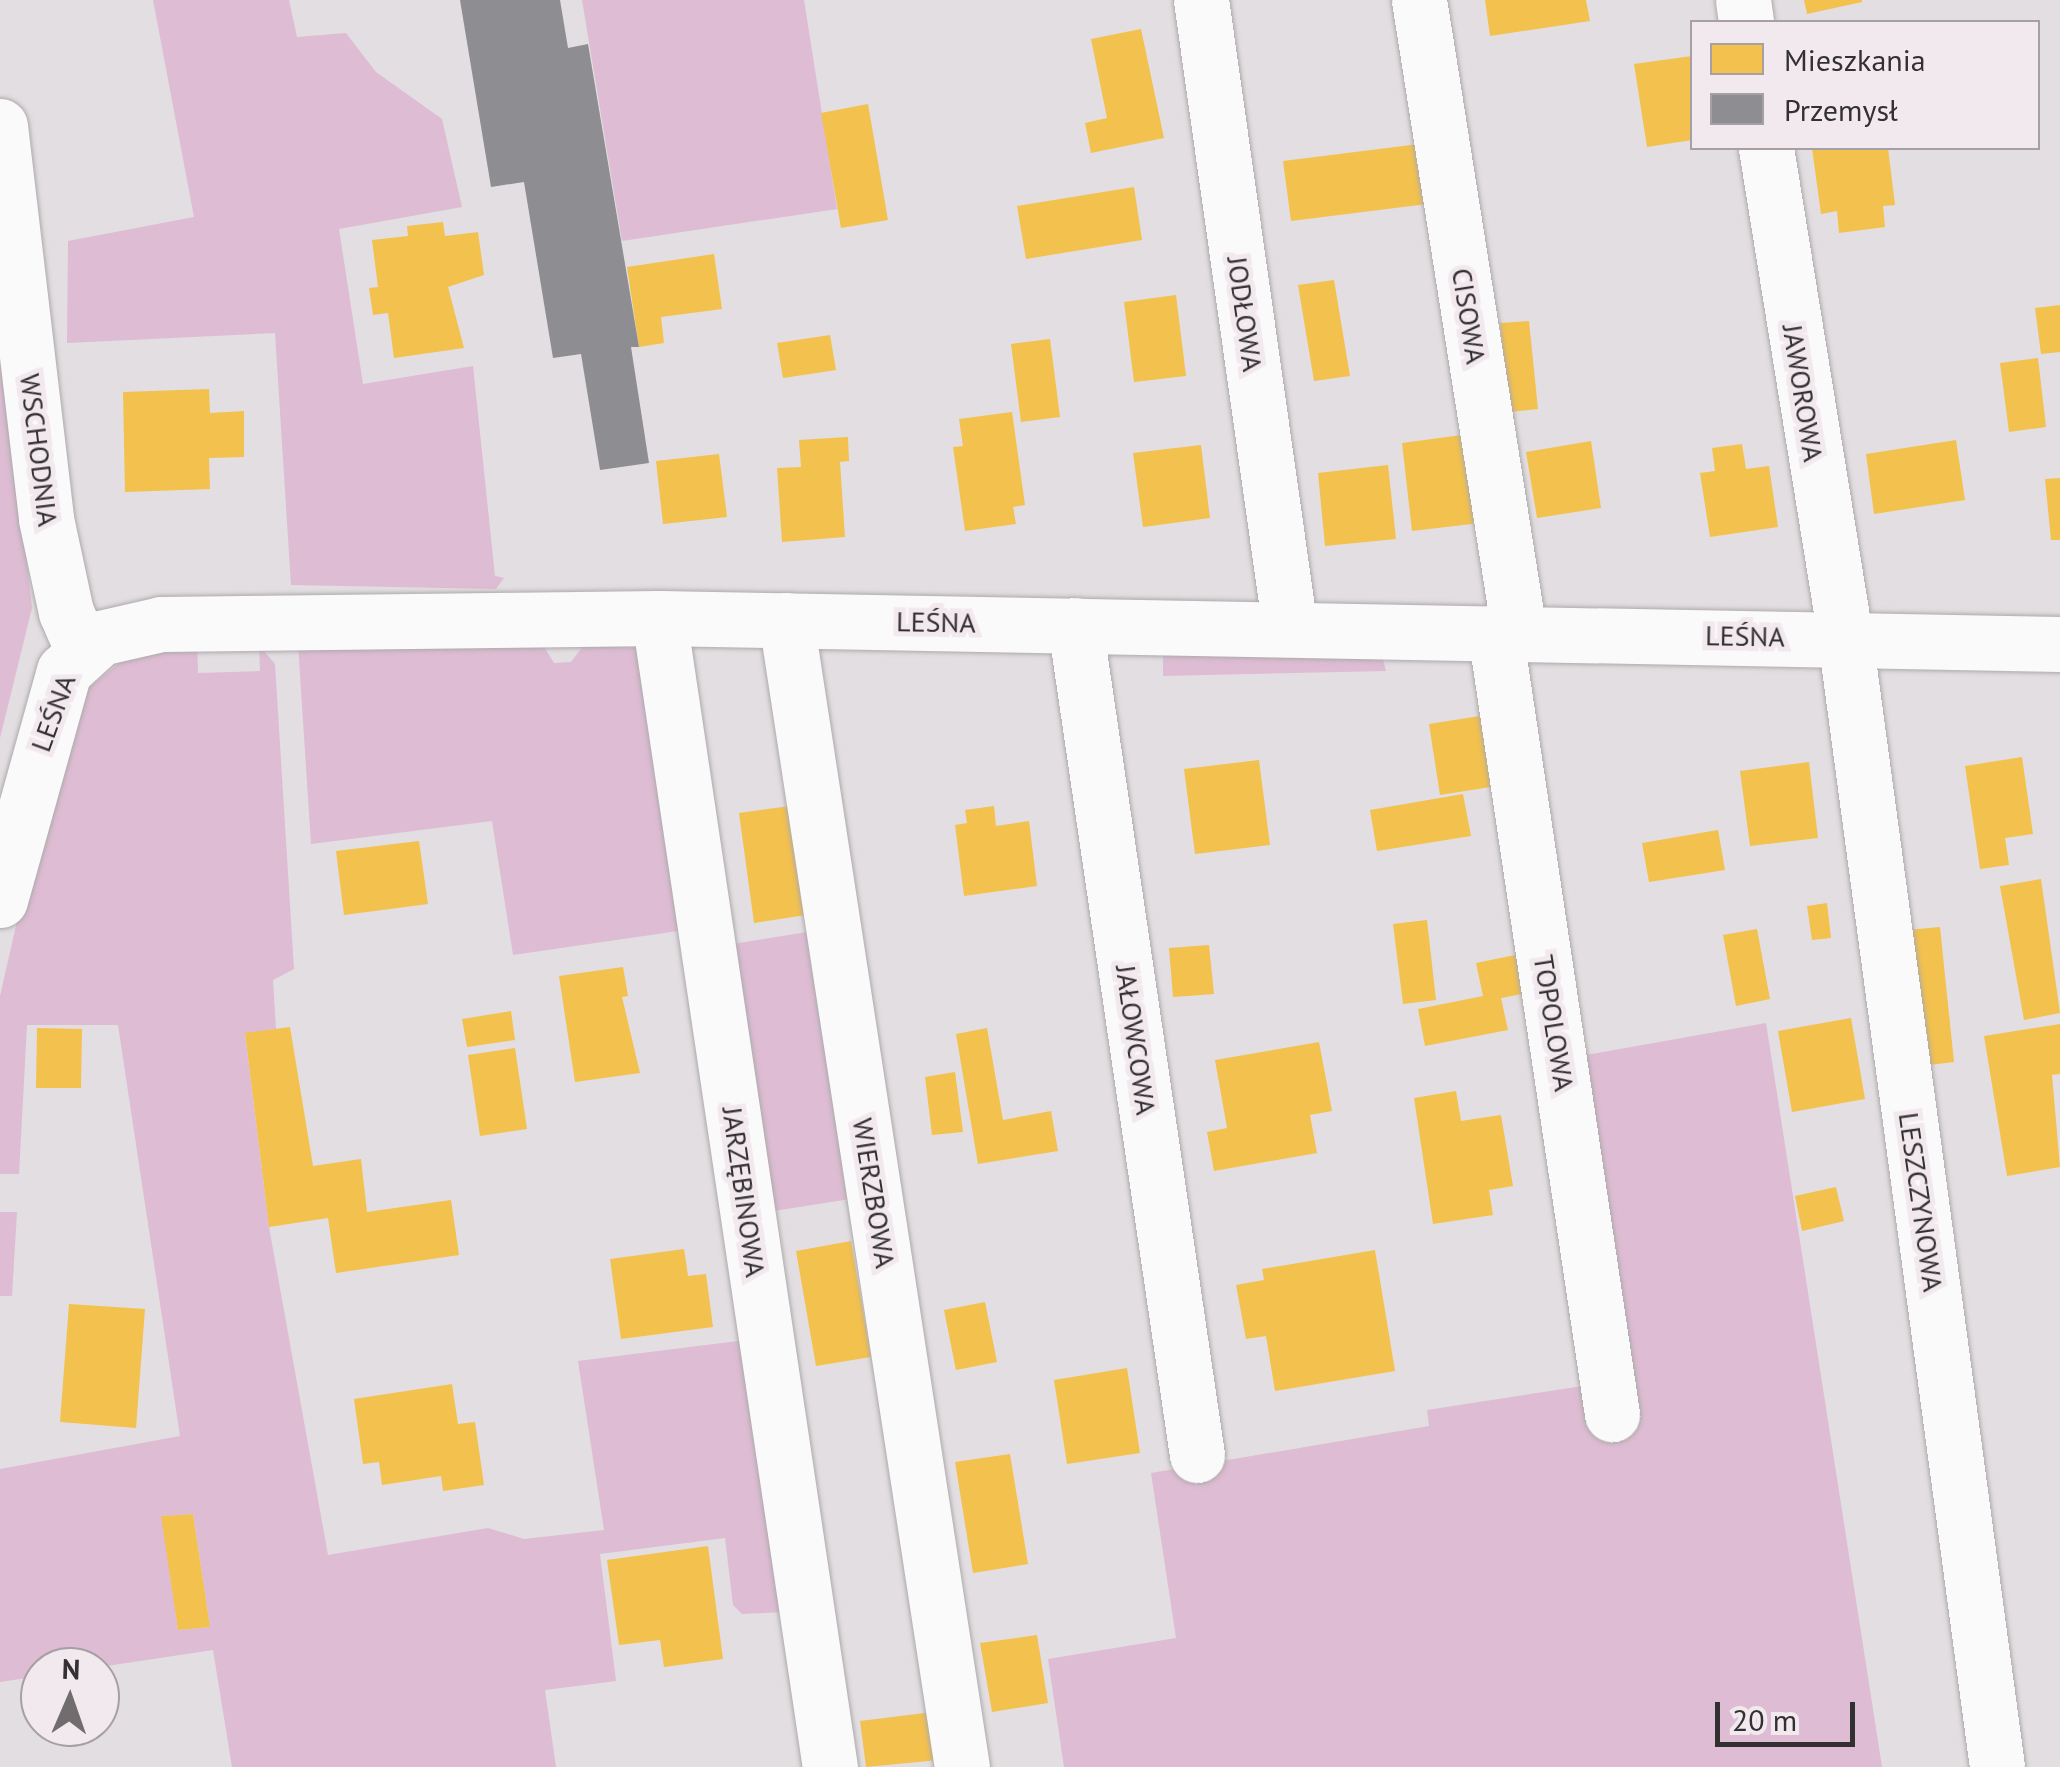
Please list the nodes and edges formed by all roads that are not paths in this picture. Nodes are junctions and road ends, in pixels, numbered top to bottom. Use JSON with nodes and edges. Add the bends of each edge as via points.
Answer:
{"nodes":[{"id":1,"x":1201,"y":0,"type":"edge"},
{"id":2,"x":1419,"y":0,"type":"edge"},
{"id":3,"x":0,"y":126,"type":"edge"},
{"id":4,"x":1766,"y":150,"type":"edge"},
{"id":5,"x":659,"y":618,"type":"junction"},
{"id":6,"x":786,"y":620,"type":"junction"},
{"id":7,"x":1075,"y":625,"type":"junction"},
{"id":8,"x":1290,"y":629,"type":"junction"},
{"id":9,"x":1507,"y":632,"type":"junction"},
{"id":10,"x":1845,"y":638,"type":"junction"},
{"id":11,"x":2060,"y":644,"type":"edge"},
{"id":12,"x":82,"y":649,"type":"junction"},
{"id":13,"x":0,"y":900,"type":"edge"},
{"id":14,"x":1612,"y":1414,"type":"dead end"},
{"id":15,"x":1197,"y":1456,"type":"dead end"},
{"id":16,"x":830,"y":1767,"type":"edge"},
{"id":17,"x":962,"y":1767,"type":"edge"},
{"id":18,"x":1997,"y":1767,"type":"edge"}],
"edges":[{"from":1,"to":8,"type":"street","name":"JODŁOWA"},
{"from":2,"to":9,"type":"street","name":"CISOWA"},
{"from":3,"to":12,"type":"street","name":"WSCHODNIA","via":[[46,519],[66,612]]},
{"from":4,"to":10,"type":"street","name":"JAWOROWA"},
{"from":5,"to":6,"type":"street","name":"LEŚNA"},
{"from":5,"to":12,"type":"street","name":"LEŚNA","via":[[161,624],[120,630]]},
{"from":5,"to":16,"type":"street","name":"JARZĘBINOWA"},
{"from":6,"to":7,"type":"street","name":"LEŚNA"},
{"from":6,"to":17,"type":"street","name":"WIERZBOWA"},
{"from":7,"to":8,"type":"street","name":"LEŚNA"},
{"from":7,"to":15,"type":"street","name":"JAŁOWCOWA"},
{"from":8,"to":9,"type":"street","name":"LEŚNA"},
{"from":9,"to":10,"type":"street","name":"LEŚNA"},
{"from":9,"to":14,"type":"street","name":"TOPOLOWA"},
{"from":10,"to":11,"type":"street","name":"LEŚNA"},
{"from":10,"to":18,"type":"street","name":"LESZCZYNOWA"},
{"from":12,"to":13,"type":"street","name":"LEŚNA","via":[[54,697]]}]}
